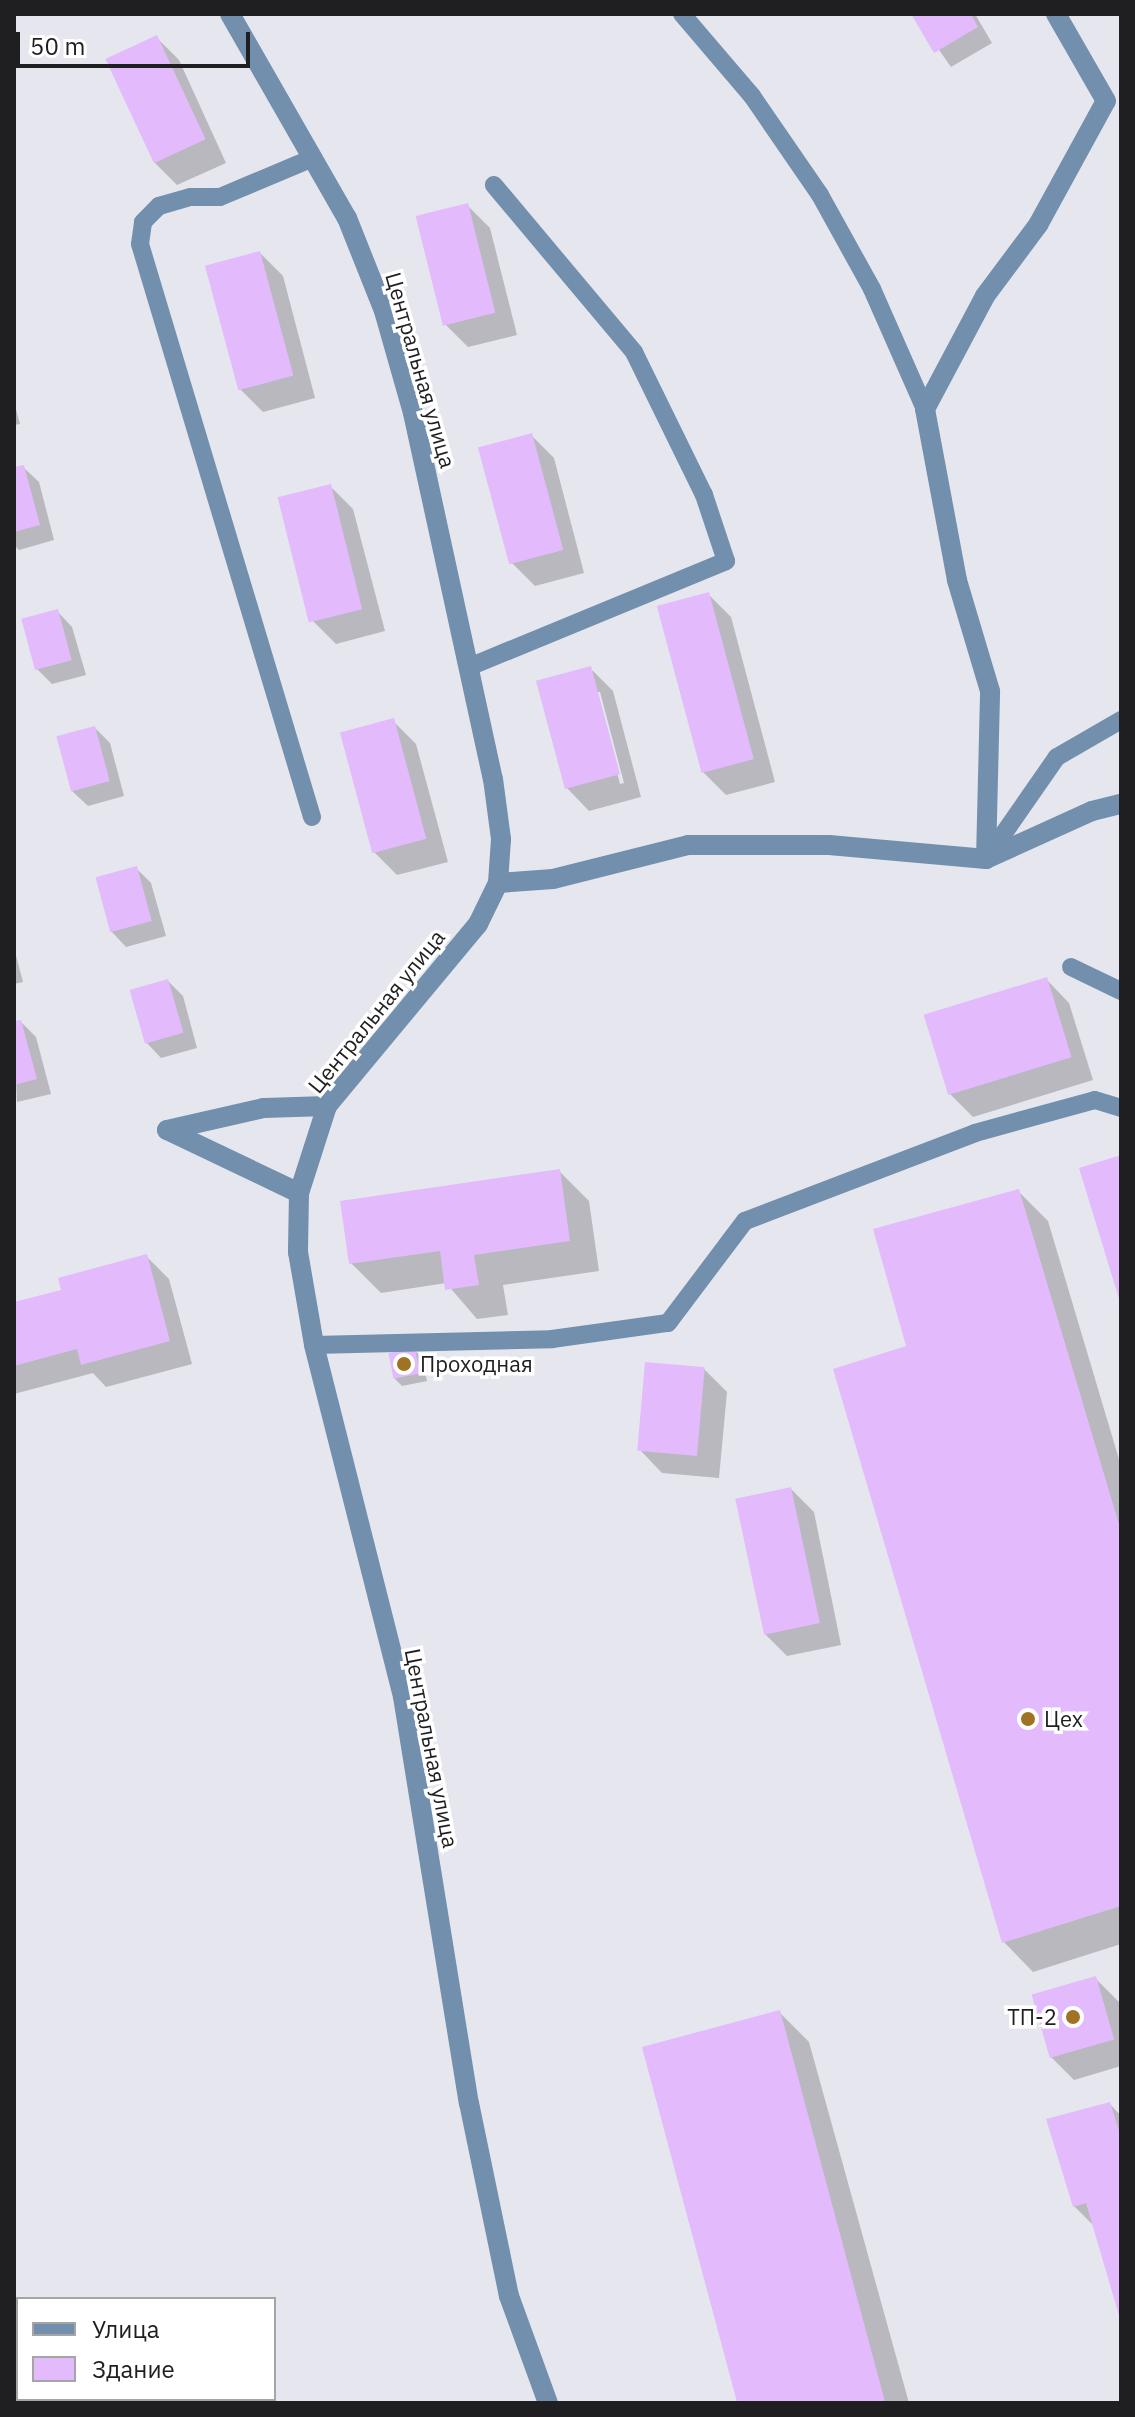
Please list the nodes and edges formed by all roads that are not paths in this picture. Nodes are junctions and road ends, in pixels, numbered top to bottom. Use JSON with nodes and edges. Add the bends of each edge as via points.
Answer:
{"nodes":[{"id":1,"x":230,"y":14,"type":"edge"},
{"id":2,"x":682,"y":14,"type":"edge"},
{"id":3,"x":1056,"y":14,"type":"edge"},
{"id":4,"x":1114,"y":104,"type":"edge"},
{"id":5,"x":313,"y":158,"type":"junction"},
{"id":6,"x":494,"y":185,"type":"dead end"},
{"id":7,"x":925,"y":409,"type":"junction"},
{"id":8,"x":469,"y":667,"type":"junction"},
{"id":9,"x":1121,"y":720,"type":"edge"},
{"id":10,"x":1121,"y":804,"type":"edge"},
{"id":11,"x":312,"y":817,"type":"dead end"},
{"id":12,"x":986,"y":859,"type":"junction"},
{"id":13,"x":498,"y":883,"type":"junction"},
{"id":14,"x":1071,"y":967,"type":"dead end"},
{"id":15,"x":1121,"y":991,"type":"edge"},
{"id":16,"x":327,"y":1106,"type":"junction"},
{"id":17,"x":1121,"y":1108,"type":"edge"},
{"id":18,"x":299,"y":1193,"type":"junction"},
{"id":19,"x":314,"y":1345,"type":"junction"},
{"id":20,"x":548,"y":2403,"type":"edge"}],
"edges":[{"from":1,"to":5,"type":"street","name":"Центральная улица"},
{"from":2,"to":7,"type":"lane","via":[[752,96],[820,195],[872,289]]},
{"from":3,"to":4,"type":"street"},
{"from":4,"to":7,"type":"street","via":[[1038,225],[985,296]]},
{"from":5,"to":8,"type":"street","name":"Центральная улица","via":[[347,218],[384,311],[413,413]]},
{"from":5,"to":11,"type":"lane","via":[[220,197],[190,197],[159,206],[143,222],[140,244]]},
{"from":6,"to":8,"type":"lane","via":[[634,352],[704,495],[726,561]]},
{"from":7,"to":12,"type":"street","via":[[957,580],[990,691]]},
{"from":8,"to":13,"type":"street","name":"Центральная улица","via":[[493,779],[501,839]]},
{"from":9,"to":12,"type":"lane","via":[[1057,757]]},
{"from":10,"to":12,"type":"street","via":[[1092,811]]},
{"from":12,"to":13,"type":"street","via":[[829,845],[688,845],[553,879]]},
{"from":13,"to":16,"type":"street","name":"Центральная улица","via":[[478,924]]},
{"from":14,"to":15,"type":"lane"},
{"from":16,"to":18,"type":"street","name":"Центральная улица"},
{"from":16,"to":18,"type":"street","via":[[264,1108],[167,1130]]},
{"from":17,"to":19,"type":"lane","via":[[1095,1100],[975,1133],[745,1221],[668,1323],[552,1339]]},
{"from":18,"to":19,"type":"street","name":"Центральная улица","via":[[298,1252]]},
{"from":19,"to":20,"type":"street","name":"Центральная улица","via":[[403,1697],[469,2103],[509,2296]]}]}
